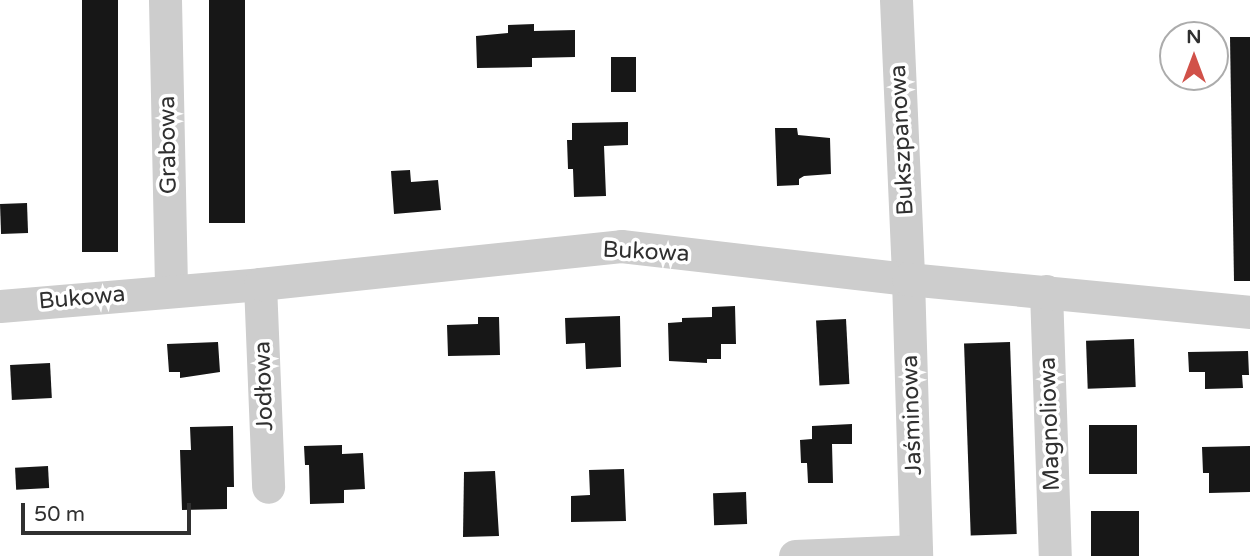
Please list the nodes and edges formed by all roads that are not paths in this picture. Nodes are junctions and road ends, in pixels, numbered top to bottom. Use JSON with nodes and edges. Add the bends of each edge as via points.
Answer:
{"nodes":[{"id":1,"x":165,"y":0,"type":"edge"},
{"id":2,"x":896,"y":0,"type":"edge"},
{"id":3,"x":908,"y":279,"type":"junction"},
{"id":4,"x":260,"y":284,"type":"junction"},
{"id":5,"x":172,"y":289,"type":"junction"},
{"id":6,"x":1046,"y":291,"type":"junction"},
{"id":7,"x":0,"y":306,"type":"edge"},
{"id":8,"x":1250,"y":312,"type":"edge"},
{"id":9,"x":268,"y":487,"type":"dead end"},
{"id":10,"x":916,"y":553,"type":"edge"},
{"id":11,"x":795,"y":556,"type":"edge"},
{"id":12,"x":1055,"y":556,"type":"edge"}],
"edges":[{"from":1,"to":5,"type":"street","name":"Grabowa"},
{"from":2,"to":3,"type":"street","name":"Bukszpanowa"},
{"from":3,"to":4,"type":"street","name":"Bukowa","via":[[621,246]]},
{"from":3,"to":6,"type":"street","name":"Bukowa"},
{"from":3,"to":10,"type":"street","name":"Jaśminowa"},
{"from":4,"to":5,"type":"street","name":"Bukowa"},
{"from":4,"to":9,"type":"street","name":"Jodłowa"},
{"from":5,"to":7,"type":"street","name":"Bukowa"},
{"from":6,"to":8,"type":"street","name":"Bukowa"},
{"from":6,"to":12,"type":"street","name":"Magnoliowa"},
{"from":10,"to":11,"type":"street","name":"Jaśminowa"}]}
